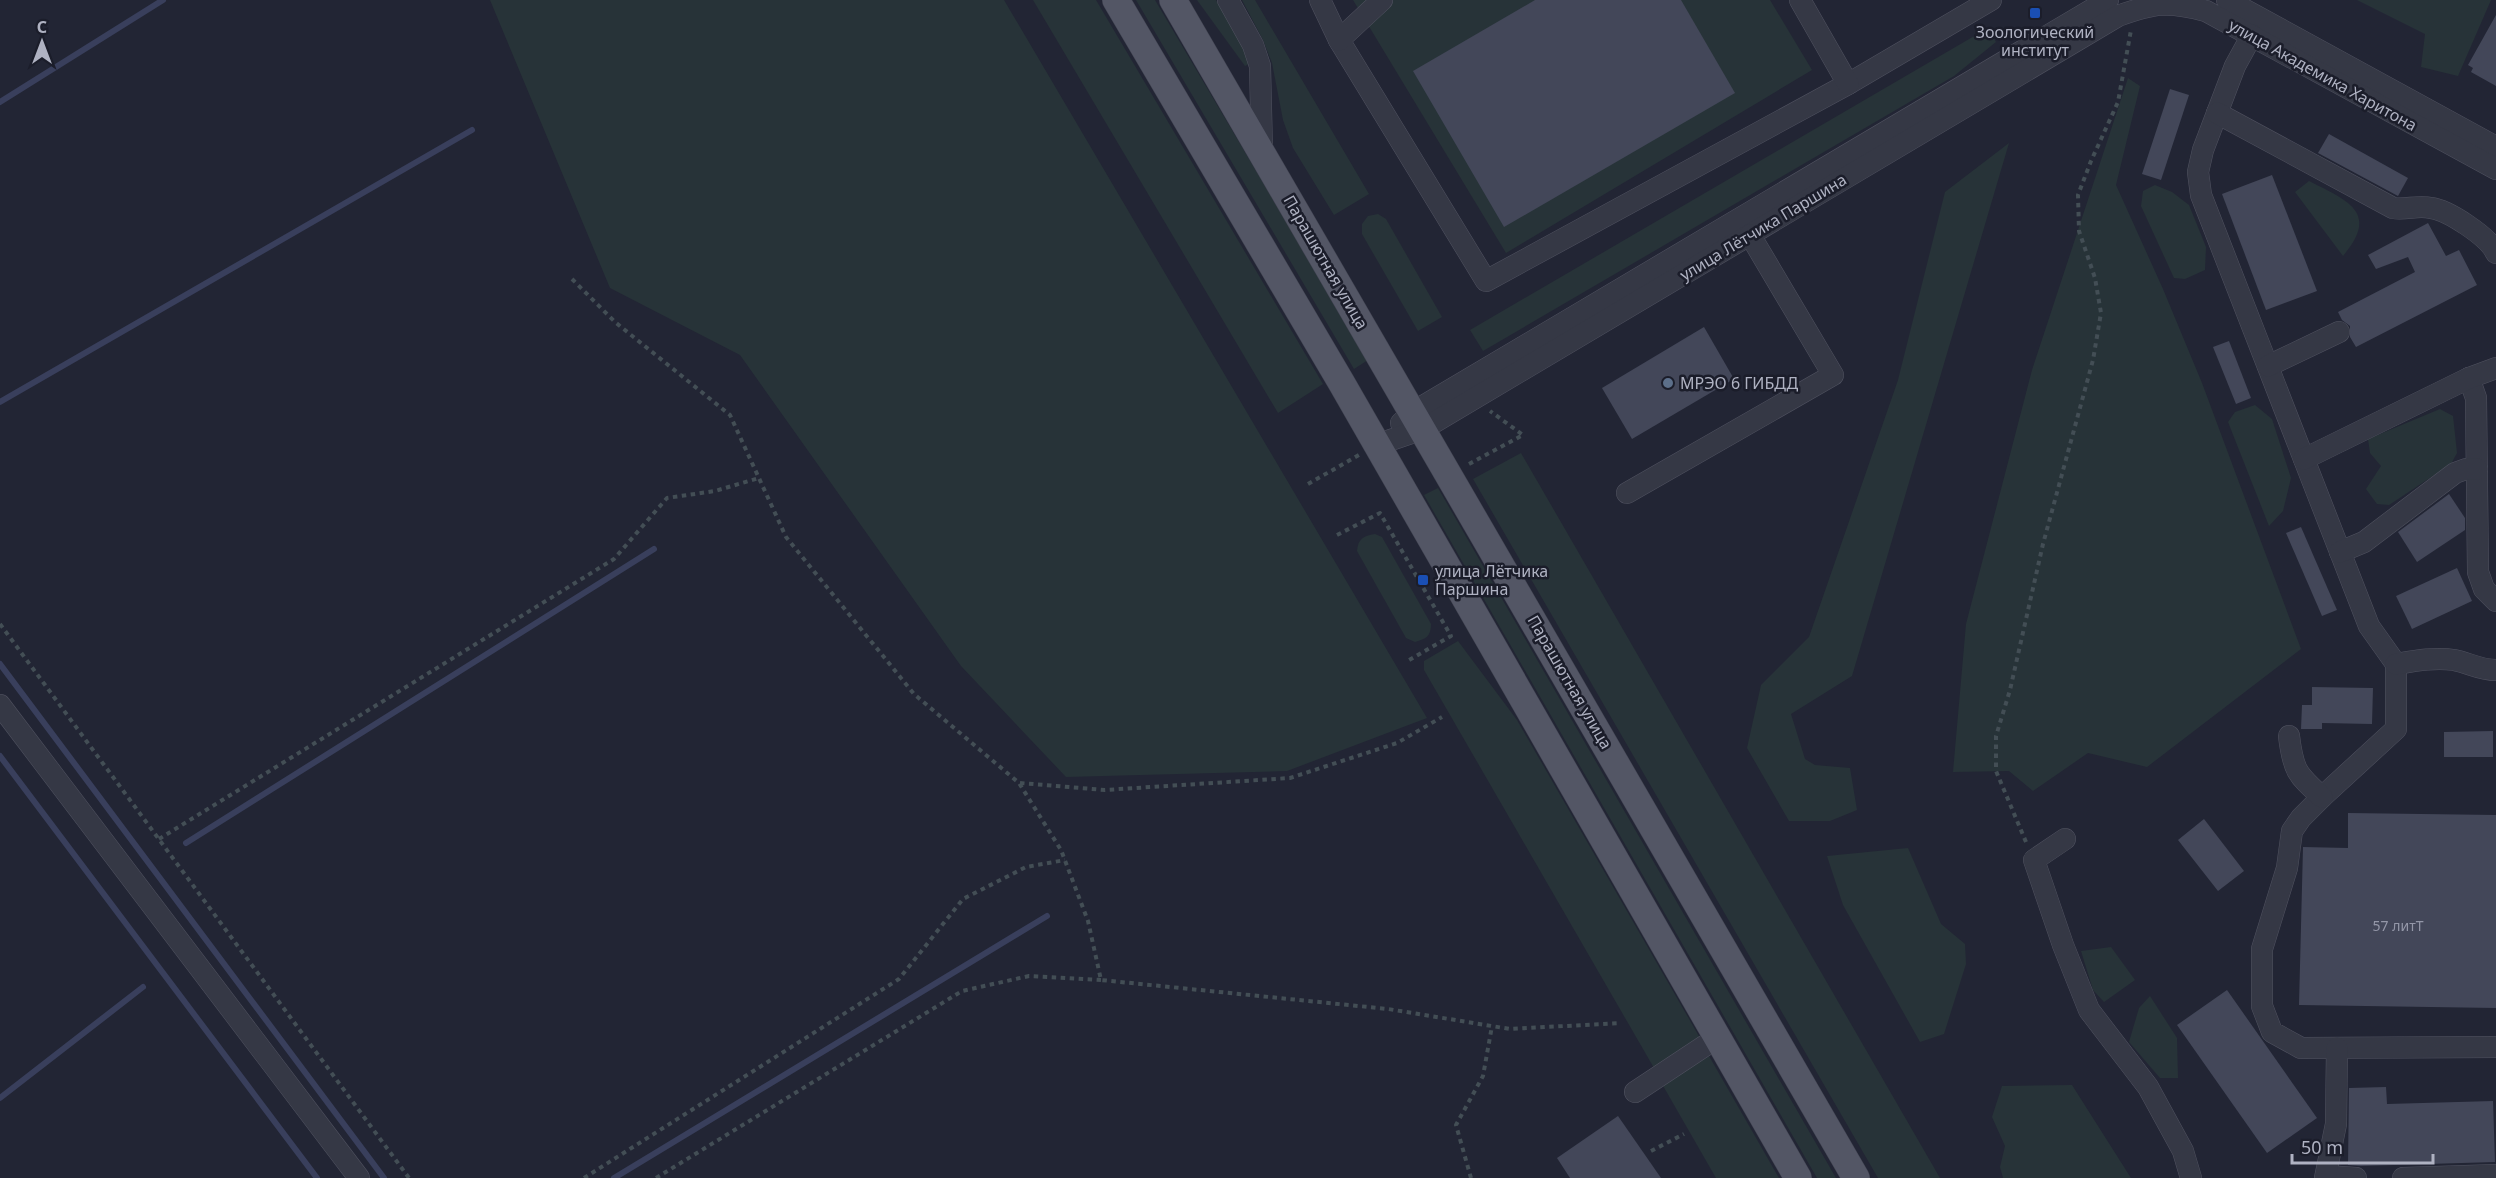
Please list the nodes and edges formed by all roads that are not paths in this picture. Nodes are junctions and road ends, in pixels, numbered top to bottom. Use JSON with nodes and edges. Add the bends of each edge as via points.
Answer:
{"nodes":[{"id":1,"x":1116,"y":0,"type":"edge"},
{"id":2,"x":1173,"y":0,"type":"edge"},
{"id":3,"x":1228,"y":0,"type":"edge"},
{"id":4,"x":1320,"y":0,"type":"edge"},
{"id":5,"x":1382,"y":0,"type":"edge"},
{"id":6,"x":1800,"y":0,"type":"edge"},
{"id":7,"x":1991,"y":0,"type":"edge"},
{"id":8,"x":2108,"y":0,"type":"edge"},
{"id":9,"x":2227,"y":0,"type":"edge"},
{"id":10,"x":2142,"y":7,"type":"joint"},
{"id":11,"x":2252,"y":35,"type":"junction"},
{"id":12,"x":1339,"y":40,"type":"junction"},
{"id":13,"x":1848,"y":84,"type":"junction"},
{"id":14,"x":2217,"y":112,"type":"junction"},
{"id":15,"x":2496,"y":147,"type":"edge"},
{"id":16,"x":1262,"y":150,"type":"junction"},
{"id":17,"x":2496,"y":169,"type":"edge"},
{"id":18,"x":1750,"y":235,"type":"junction"},
{"id":19,"x":2496,"y":253,"type":"edge"},
{"id":20,"x":2339,"y":332,"type":"dead end"},
{"id":21,"x":2268,"y":366,"type":"junction"},
{"id":22,"x":2496,"y":368,"type":"edge"},
{"id":23,"x":2469,"y":378,"type":"junction"},
{"id":24,"x":1418,"y":420,"type":"junction"},
{"id":25,"x":1376,"y":445,"type":"junction"},
{"id":26,"x":2304,"y":459,"type":"junction"},
{"id":27,"x":2477,"y":469,"type":"junction"},
{"id":28,"x":1627,"y":492,"type":"dead end"},
{"id":29,"x":2340,"y":552,"type":"junction"},
{"id":30,"x":2496,"y":601,"type":"edge"},
{"id":31,"x":2396,"y":664,"type":"junction"},
{"id":32,"x":2496,"y":670,"type":"edge"},
{"id":33,"x":0,"y":705,"type":"edge"},
{"id":34,"x":2289,"y":736,"type":"dead end"},
{"id":35,"x":2322,"y":797,"type":"junction"},
{"id":36,"x":2065,"y":839,"type":"dead end"},
{"id":37,"x":1718,"y":1037,"type":"junction"},
{"id":38,"x":2496,"y":1047,"type":"edge"},
{"id":39,"x":2337,"y":1048,"type":"junction"},
{"id":40,"x":1635,"y":1092,"type":"dead end"},
{"id":41,"x":2496,"y":1175,"type":"edge"},
{"id":42,"x":2326,"y":1177,"type":"edge"},
{"id":43,"x":359,"y":1178,"type":"edge"},
{"id":44,"x":1798,"y":1178,"type":"edge"},
{"id":45,"x":1856,"y":1178,"type":"edge"},
{"id":46,"x":2191,"y":1178,"type":"edge"},
{"id":47,"x":2356,"y":1178,"type":"edge"},
{"id":48,"x":2403,"y":1178,"type":"edge"}],
"edges":[{"from":1,"to":25,"type":"main road"},
{"from":2,"to":16,"type":"main road","name":"Парашютная улица"},
{"from":3,"to":16,"type":"street","via":[[1260,66]]},
{"from":4,"to":12,"type":"street"},
{"from":5,"to":12,"type":"street"},
{"from":6,"to":13,"type":"street"},
{"from":7,"to":13,"type":"street"},
{"from":8,"to":24,"type":"street","name":"улица Лётчика Паршина"},
{"from":9,"to":15,"type":"street","name":"улица Академика Харитона"},
{"from":10,"to":11,"type":"street","name":"улица Академика Харитона","via":[[2163,3],[2185,5],[2206,11]]},
{"from":10,"to":18,"type":"street","name":"улица Лётчика Паршина","via":[[2118,16]]},
{"from":11,"to":14,"type":"street"},
{"from":11,"to":17,"type":"street","name":"улица Академика Харитона"},
{"from":12,"to":13,"type":"street","via":[[1486,281]]},
{"from":14,"to":19,"type":"street","via":[[2393,208],[2432,208],[2445,213],[2482,236]]},
{"from":14,"to":21,"type":"street","via":[[2198,172],[2201,195]]},
{"from":16,"to":24,"type":"main road","name":"Парашютная улица"},
{"from":18,"to":24,"type":"street","name":"улица Лётчика Паршина"},
{"from":18,"to":28,"type":"street","via":[[1833,375]]},
{"from":20,"to":21,"type":"street"},
{"from":21,"to":26,"type":"street"},
{"from":22,"to":23,"type":"street"},
{"from":23,"to":26,"type":"street"},
{"from":23,"to":27,"type":"street","via":[[2476,398]]},
{"from":24,"to":25,"type":"street","name":"улица Лётчика Паршина"},
{"from":24,"to":45,"type":"main road","name":"Парашютная улица"},
{"from":25,"to":37,"type":"main road"},
{"from":26,"to":29,"type":"street"},
{"from":27,"to":29,"type":"street","via":[[2454,473],[2364,542]]},
{"from":27,"to":30,"type":"street","via":[[2478,572],[2484,589]]},
{"from":29,"to":31,"type":"street","via":[[2369,626]]},
{"from":31,"to":32,"type":"street","via":[[2453,660]]},
{"from":31,"to":35,"type":"street","via":[[2396,729]]},
{"from":33,"to":43,"type":"street"},
{"from":34,"to":35,"type":"street","via":[[2291,760],[2300,777]]},
{"from":35,"to":39,"type":"street","via":[[2292,831],[2287,868],[2262,949],[2262,1006],[2272,1032],[2282,1038],[2301,1048]]},
{"from":36,"to":46,"type":"street","via":[[2034,860],[2063,945],[2089,1010],[2148,1088],[2183,1151]]},
{"from":37,"to":40,"type":"street"},
{"from":37,"to":44,"type":"main road"},
{"from":38,"to":39,"type":"street"},
{"from":39,"to":42,"type":"street","via":[[2336,1124]]},
{"from":41,"to":48,"type":"street"},
{"from":42,"to":47,"type":"street"}]}
